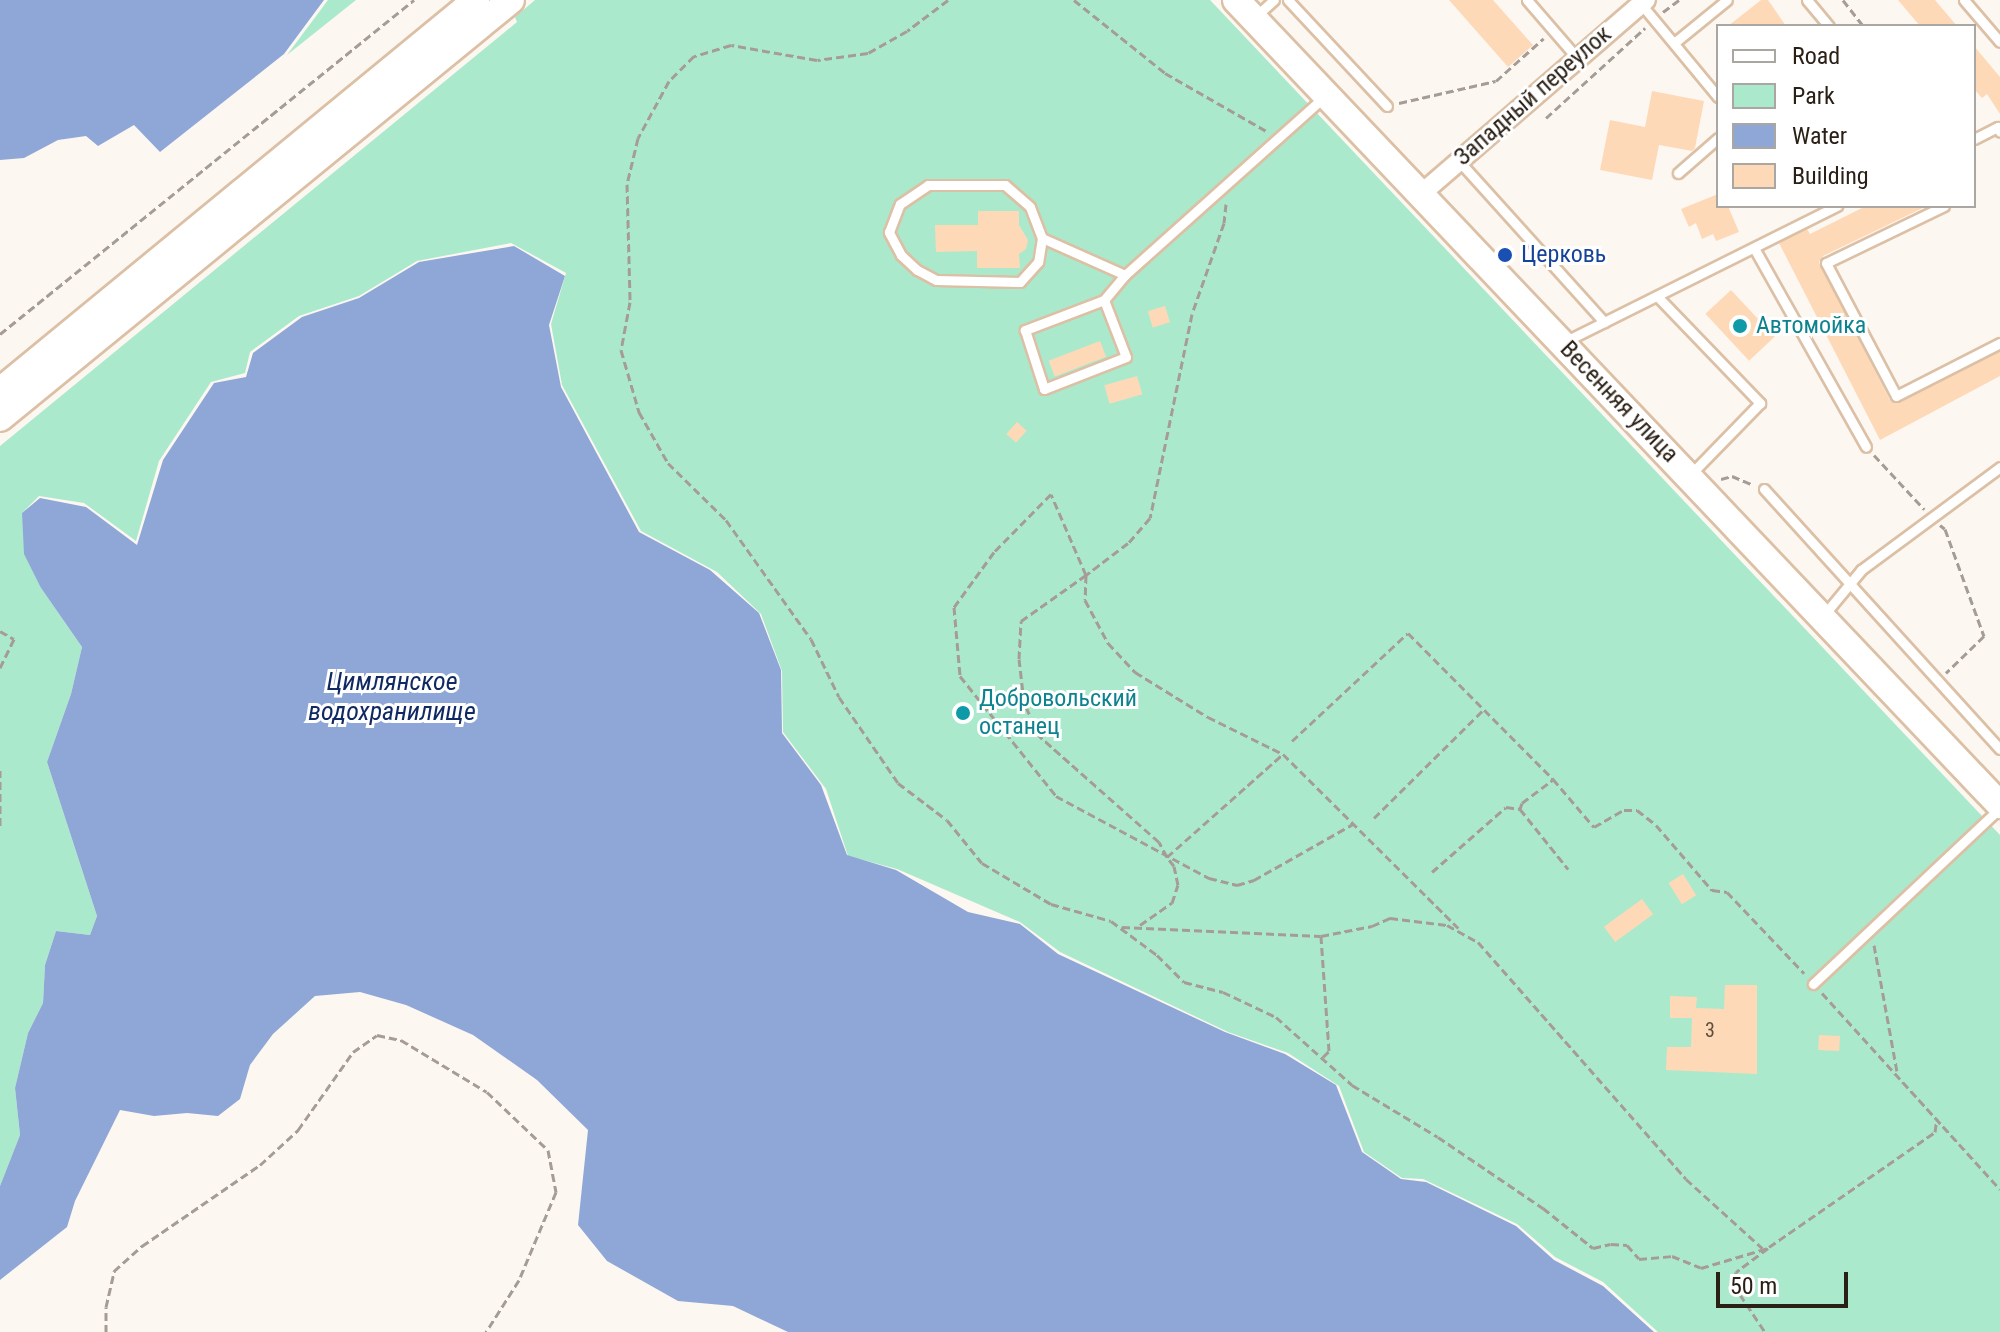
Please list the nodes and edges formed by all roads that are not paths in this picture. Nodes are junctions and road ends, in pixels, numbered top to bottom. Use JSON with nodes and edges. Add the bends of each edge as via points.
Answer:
{"nodes":[{"id":1,"x":476,"y":0,"type":"edge"},
{"id":2,"x":511,"y":0,"type":"edge"},
{"id":3,"x":1274,"y":0,"type":"edge"},
{"id":4,"x":1288,"y":0,"type":"edge"},
{"id":5,"x":1527,"y":0,"type":"edge"},
{"id":6,"x":1727,"y":0,"type":"edge"},
{"id":7,"x":1807,"y":0,"type":"edge"},
{"id":8,"x":1964,"y":0,"type":"edge"},
{"id":9,"x":1643,"y":2,"type":"edge"},
{"id":10,"x":1245,"y":9,"type":"edge"},
{"id":11,"x":1827,"y":24,"type":"edge"},
{"id":12,"x":2000,"y":42,"type":"edge"},
{"id":13,"x":1674,"y":43,"type":"junction"},
{"id":14,"x":1577,"y":58,"type":"junction"},
{"id":15,"x":1701,"y":77,"type":"junction"},
{"id":16,"x":1716,"y":81,"type":"edge"},
{"id":17,"x":1716,"y":95,"type":"edge"},
{"id":18,"x":1327,"y":96,"type":"junction"},
{"id":19,"x":1387,"y":106,"type":"road end"},
{"id":20,"x":2000,"y":132,"type":"edge"},
{"id":21,"x":1976,"y":138,"type":"edge"},
{"id":22,"x":1716,"y":140,"type":"edge"},
{"id":23,"x":1458,"y":160,"type":"junction"},
{"id":24,"x":1678,"y":173,"type":"dead end"},
{"id":25,"x":1421,"y":194,"type":"junction"},
{"id":26,"x":1833,"y":208,"type":"edge"},
{"id":27,"x":1940,"y":208,"type":"edge"},
{"id":28,"x":1042,"y":238,"type":"junction"},
{"id":29,"x":1754,"y":248,"type":"junction"},
{"id":30,"x":1125,"y":275,"type":"junction"},
{"id":31,"x":1657,"y":296,"type":"junction"},
{"id":32,"x":1104,"y":300,"type":"junction"},
{"id":33,"x":1604,"y":322,"type":"junction"},
{"id":34,"x":1563,"y":343,"type":"junction"},
{"id":35,"x":2000,"y":343,"type":"edge"},
{"id":36,"x":0,"y":391,"type":"edge"},
{"id":37,"x":0,"y":418,"type":"edge"},
{"id":38,"x":1866,"y":447,"type":"road end"},
{"id":39,"x":1999,"y":469,"type":"edge"},
{"id":40,"x":1693,"y":480,"type":"junction"},
{"id":41,"x":1764,"y":489,"type":"road end"},
{"id":42,"x":1850,"y":583,"type":"junction"},
{"id":43,"x":1823,"y":616,"type":"junction"},
{"id":44,"x":2000,"y":749,"type":"edge"},
{"id":45,"x":2000,"y":807,"type":"edge"},
{"id":46,"x":1813,"y":984,"type":"road end"}],
"edges":[{"from":1,"to":36,"type":"main road"},
{"from":2,"to":37,"type":"main road"},
{"from":3,"to":10,"type":"lane"},
{"from":4,"to":19,"type":"lane"},
{"from":5,"to":14,"type":"lane"},
{"from":6,"to":13,"type":"lane"},
{"from":7,"to":11,"type":"lane"},
{"from":8,"to":12,"type":"lane"},
{"from":9,"to":13,"type":"lane"},
{"from":9,"to":14,"type":"street","name":"Западный переулок"},
{"from":10,"to":18,"type":"main road","name":"Весенняя улица"},
{"from":13,"to":15,"type":"lane"},
{"from":14,"to":23,"type":"street","name":"Западный переулок"},
{"from":15,"to":16,"type":"lane"},
{"from":15,"to":17,"type":"lane"},
{"from":18,"to":25,"type":"main road","name":"Весенняя улица"},
{"from":18,"to":30,"type":"lane"},
{"from":20,"to":21,"type":"lane","via":[[1998,127]]},
{"from":22,"to":24,"type":"lane"},
{"from":23,"to":25,"type":"street","name":"Западный переулок"},
{"from":23,"to":33,"type":"lane"},
{"from":25,"to":34,"type":"main road","name":"Весенняя улица"},
{"from":26,"to":29,"type":"lane"},
{"from":27,"to":35,"type":"lane","via":[[1826,263],[1896,396]]},
{"from":28,"to":28,"type":"lane","via":[[1038,262],[1020,282],[936,280],[901,255],[889,232],[900,204],[928,185],[1005,185],[1030,207]]},
{"from":28,"to":30,"type":"lane"},
{"from":29,"to":31,"type":"lane"},
{"from":29,"to":38,"type":"lane"},
{"from":30,"to":32,"type":"lane"},
{"from":31,"to":33,"type":"lane"},
{"from":31,"to":40,"type":"lane","via":[[1760,403]]},
{"from":32,"to":32,"type":"lane","via":[[1025,330],[1044,389],[1126,357]]},
{"from":33,"to":34,"type":"lane"},
{"from":34,"to":40,"type":"main road","name":"Весенняя улица"},
{"from":39,"to":42,"type":"lane"},
{"from":40,"to":43,"type":"main road","name":"Весенняя улица"},
{"from":41,"to":42,"type":"lane"},
{"from":42,"to":43,"type":"lane"},
{"from":42,"to":44,"type":"lane"},
{"from":43,"to":45,"type":"main road","name":"Весенняя улица"},
{"from":45,"to":46,"type":"lane"}]}
